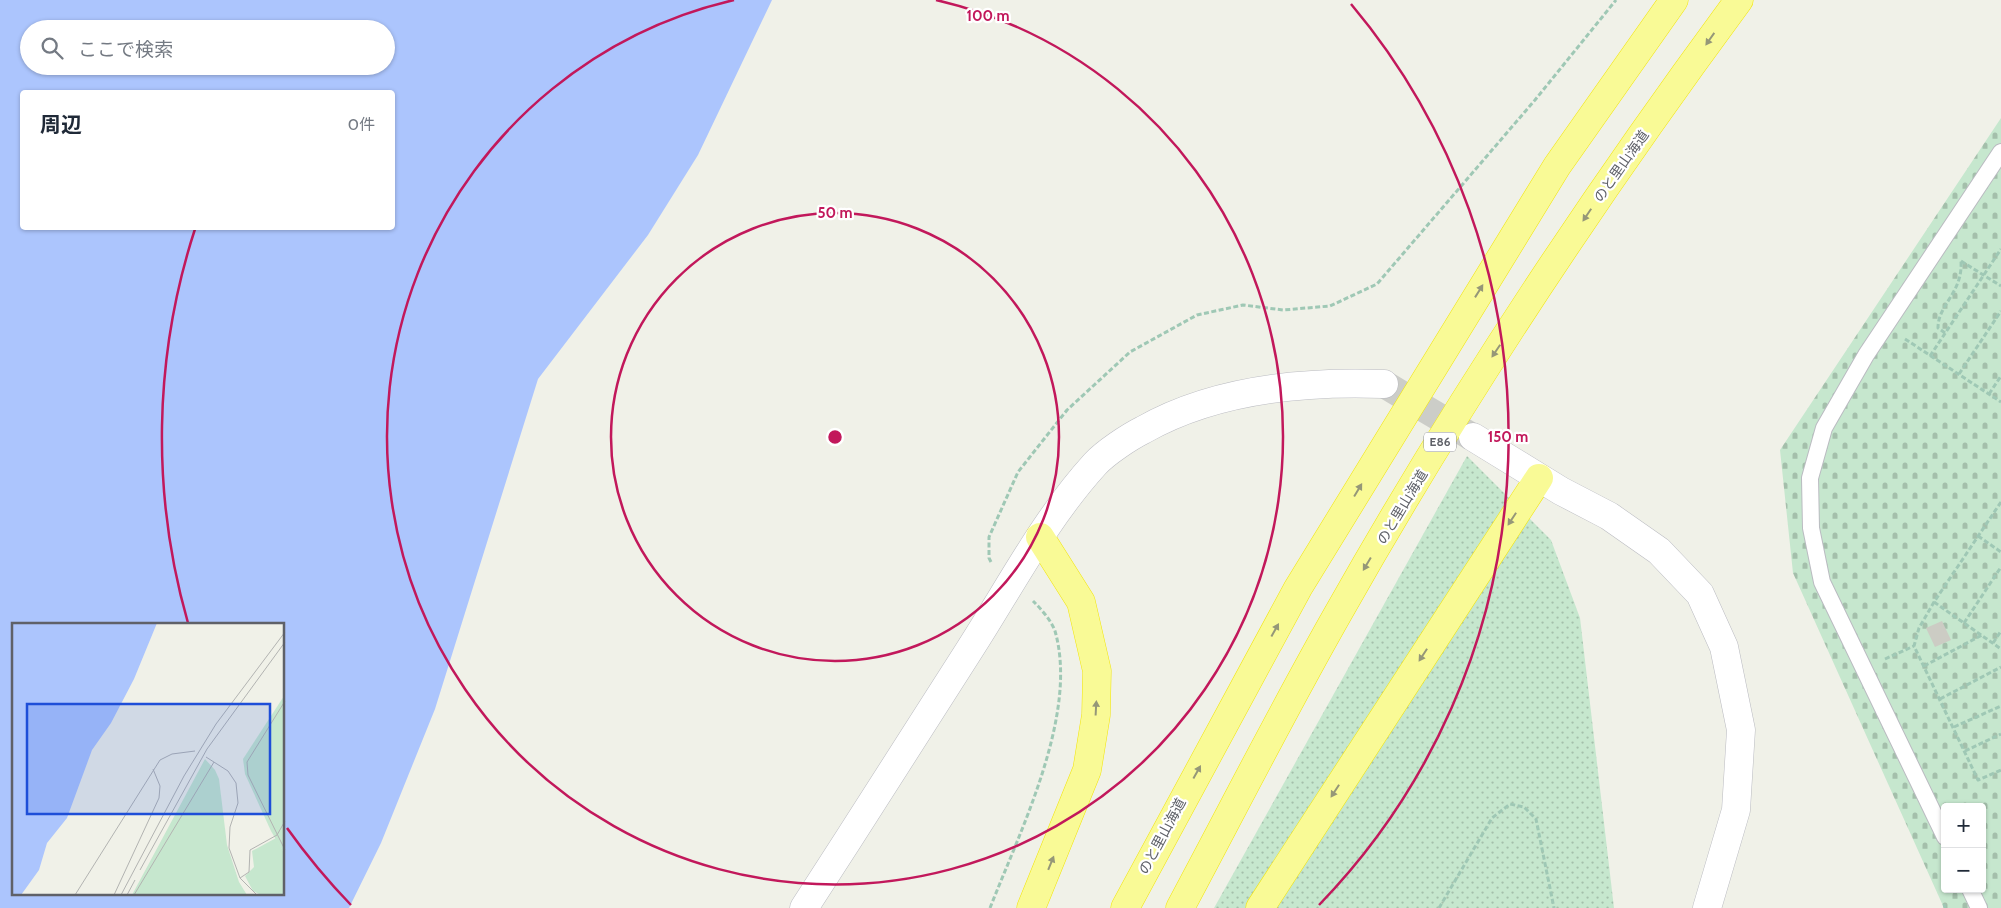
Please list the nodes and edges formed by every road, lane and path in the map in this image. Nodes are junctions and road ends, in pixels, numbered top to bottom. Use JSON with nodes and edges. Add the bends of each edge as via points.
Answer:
{"nodes":[{"id":1,"x":1674,"y":0,"type":"edge"},
{"id":2,"x":1739,"y":0,"type":"edge"},
{"id":3,"x":2001,"y":152,"type":"edge"},
{"id":4,"x":2001,"y":249,"type":"edge"},
{"id":5,"x":1984,"y":274,"type":"junction"},
{"id":6,"x":2001,"y":286,"type":"edge"},
{"id":7,"x":2001,"y":311,"type":"edge"},
{"id":8,"x":1945,"y":333,"type":"junction"},
{"id":9,"x":1901,"y":336,"type":"dead end"},
{"id":10,"x":1930,"y":356,"type":"junction"},
{"id":11,"x":1959,"y":374,"type":"junction"},
{"id":12,"x":2001,"y":376,"type":"edge"},
{"id":13,"x":1384,"y":384,"type":"tunnel mouth"},
{"id":14,"x":1989,"y":394,"type":"junction"},
{"id":15,"x":2001,"y":402,"type":"edge"},
{"id":16,"x":1473,"y":437,"type":"tunnel mouth"},
{"id":17,"x":1539,"y":478,"type":"junction"},
{"id":18,"x":2001,"y":502,"type":"edge"},
{"id":19,"x":1978,"y":536,"type":"junction"},
{"id":20,"x":1040,"y":537,"type":"junction"},
{"id":21,"x":2001,"y":552,"type":"edge"},
{"id":22,"x":2001,"y":566,"type":"edge"},
{"id":23,"x":1934,"y":602,"type":"junction"},
{"id":24,"x":1964,"y":623,"type":"junction"},
{"id":25,"x":2001,"y":631,"type":"edge"},
{"id":26,"x":1982,"y":635,"type":"junction"},
{"id":27,"x":1993,"y":643,"type":"junction"},
{"id":28,"x":1914,"y":646,"type":"junction"},
{"id":29,"x":2001,"y":649,"type":"edge"},
{"id":30,"x":1883,"y":661,"type":"dead end"},
{"id":31,"x":1924,"y":666,"type":"junction"},
{"id":32,"x":2001,"y":667,"type":"edge"},
{"id":33,"x":1940,"y":699,"type":"junction"},
{"id":34,"x":2001,"y":706,"type":"edge"},
{"id":35,"x":1954,"y":728,"type":"junction"},
{"id":36,"x":2001,"y":734,"type":"edge"},
{"id":37,"x":1965,"y":751,"type":"junction"},
{"id":38,"x":2001,"y":770,"type":"edge"},
{"id":39,"x":1941,"y":829,"type":"edge"},
{"id":40,"x":1972,"y":893,"type":"edge"},
{"id":41,"x":804,"y":908,"type":"edge"},
{"id":42,"x":1031,"y":908,"type":"edge"},
{"id":43,"x":1125,"y":908,"type":"edge"},
{"id":44,"x":1180,"y":908,"type":"edge"},
{"id":45,"x":1260,"y":908,"type":"edge"},
{"id":46,"x":1439,"y":908,"type":"edge"},
{"id":47,"x":1554,"y":908,"type":"edge"},
{"id":48,"x":1708,"y":908,"type":"edge"},
{"id":49,"x":1979,"y":908,"type":"edge"}],
"edges":[{"from":43,"to":1,"type":"highway","name":"のと里山海道","one_way":true,"via":[[1298,588],[1557,166]]},
{"from":2,"to":44,"type":"highway","name":"のと里山海道","number":"E86","one_way":true,"via":[[1601,194],[1485,367],[1340,610]]},
{"from":3,"to":39,"type":"lane","via":[[1866,355],[1824,428],[1810,478],[1811,528],[1822,582]]},
{"from":4,"to":5,"type":"path"},
{"from":5,"to":6,"type":"path"},
{"from":5,"to":8,"type":"path"},
{"from":5,"to":8,"type":"path","via":[[1961,261],[1960,282],[1938,320],[1938,328]]},
{"from":7,"to":11,"type":"path"},
{"from":8,"to":10,"type":"path"},
{"from":9,"to":10,"type":"path"},
{"from":10,"to":11,"type":"path"},
{"from":11,"to":14,"type":"path"},
{"from":12,"to":14,"type":"path"},
{"from":13,"to":20,"type":"street","via":[[1340,383],[1240,394],[1194,407],[1151,426],[1096,463]]},
{"from":14,"to":15,"type":"path"},
{"from":16,"to":17,"type":"street"},
{"from":17,"to":45,"type":"highway","one_way":true},
{"from":17,"to":48,"type":"street","via":[[1609,516],[1658,551],[1700,594],[1724,647],[1741,730],[1736,810]]},
{"from":18,"to":19,"type":"path"},
{"from":19,"to":21,"type":"path"},
{"from":19,"to":23,"type":"path"},
{"from":20,"to":41,"type":"street"},
{"from":42,"to":20,"type":"highway","one_way":true,"via":[[1087,770],[1096,715],[1097,671],[1081,602]]},
{"from":22,"to":24,"type":"path"},
{"from":23,"to":24,"type":"path"},
{"from":23,"to":28,"type":"path","via":[[1919,628]]},
{"from":24,"to":26,"type":"path"},
{"from":25,"to":27,"type":"path"},
{"from":26,"to":27,"type":"path"},
{"from":26,"to":31,"type":"path"},
{"from":27,"to":29,"type":"path"},
{"from":28,"to":30,"type":"path"},
{"from":28,"to":31,"type":"path"},
{"from":31,"to":33,"type":"path"},
{"from":32,"to":33,"type":"path"},
{"from":33,"to":35,"type":"path"},
{"from":34,"to":35,"type":"path"},
{"from":35,"to":37,"type":"path"},
{"from":36,"to":37,"type":"path"},
{"from":37,"to":38,"type":"path","via":[[1978,780]]},
{"from":40,"to":49,"type":"lane"},
{"from":46,"to":47,"type":"path","via":[[1492,818],[1510,804],[1524,807],[1536,819]]}]}
